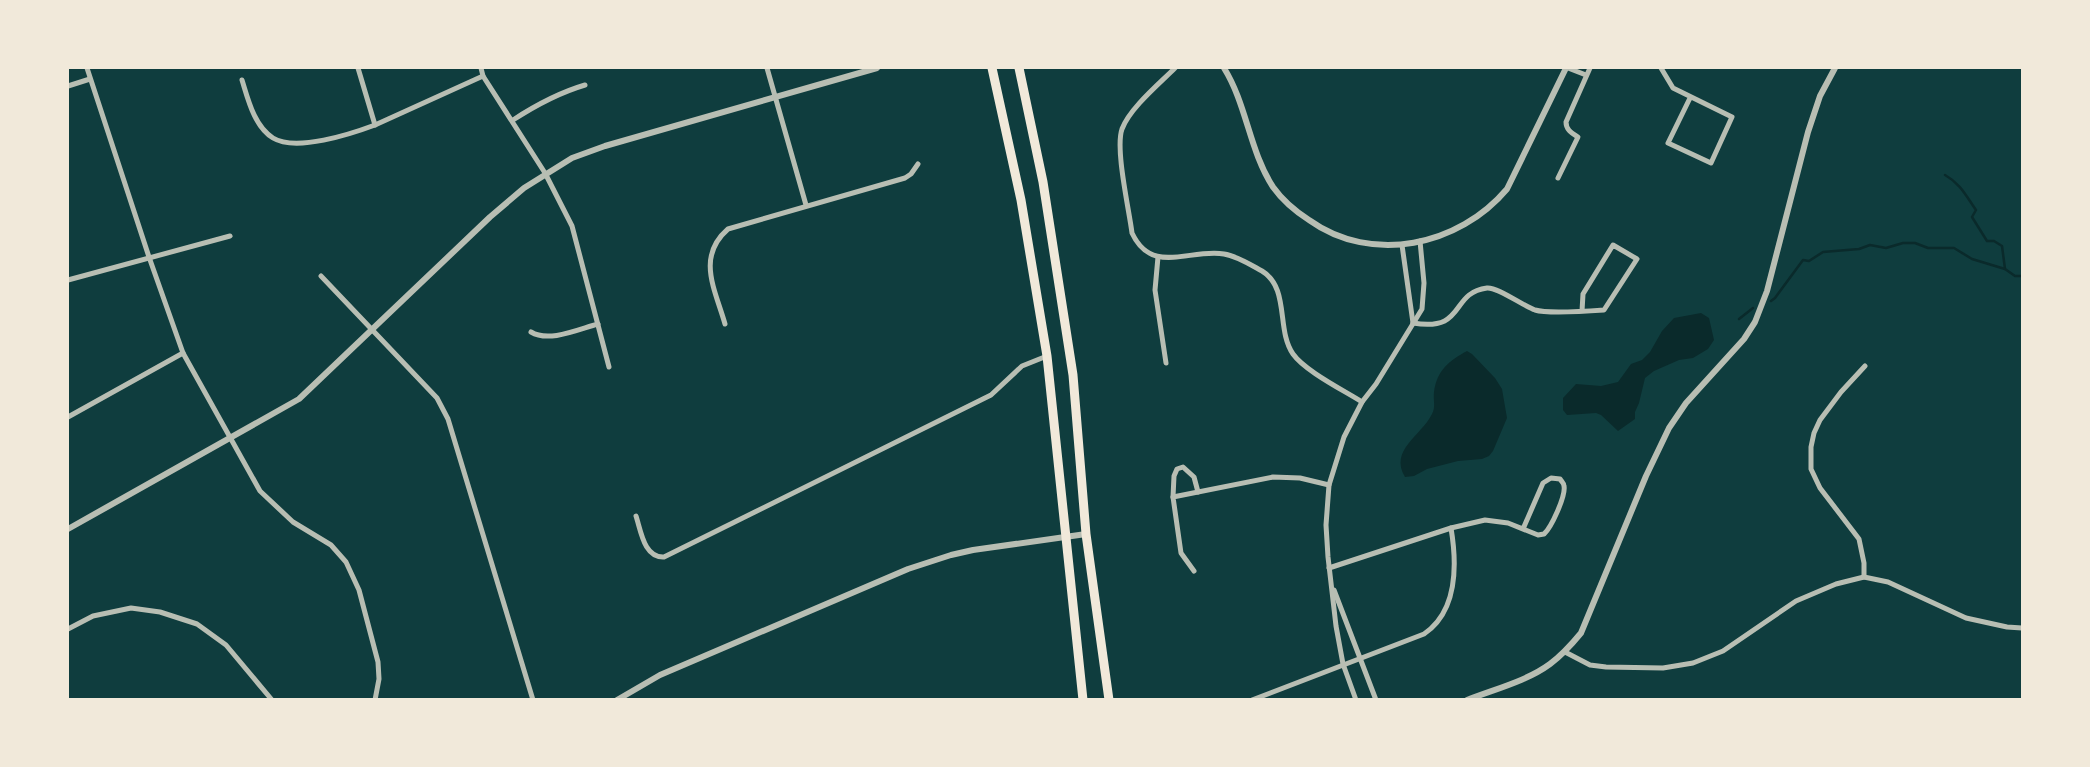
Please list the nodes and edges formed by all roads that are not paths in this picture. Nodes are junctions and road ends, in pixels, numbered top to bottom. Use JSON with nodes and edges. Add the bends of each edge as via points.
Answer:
{"nodes":[{"id":1,"x":87,"y":68,"type":"edge"},
{"id":2,"x":358,"y":68,"type":"edge"},
{"id":3,"x":481,"y":68,"type":"edge"},
{"id":4,"x":767,"y":68,"type":"edge"},
{"id":5,"x":877,"y":68,"type":"edge"},
{"id":6,"x":992,"y":68,"type":"edge"},
{"id":7,"x":1018,"y":68,"type":"edge"},
{"id":8,"x":1175,"y":68,"type":"edge"},
{"id":9,"x":1224,"y":68,"type":"edge"},
{"id":10,"x":1567,"y":68,"type":"edge"},
{"id":11,"x":1590,"y":68,"type":"edge"},
{"id":12,"x":1662,"y":68,"type":"edge"},
{"id":13,"x":1835,"y":68,"type":"edge"},
{"id":14,"x":1586,"y":75,"type":"junction"},
{"id":15,"x":483,"y":76,"type":"junction"},
{"id":16,"x":90,"y":79,"type":"junction"},
{"id":17,"x":242,"y":80,"type":"dead end"},
{"id":18,"x":585,"y":85,"type":"dead end"},
{"id":19,"x":68,"y":86,"type":"edge"},
{"id":20,"x":776,"y":97,"type":"junction"},
{"id":21,"x":1690,"y":98,"type":"junction"},
{"id":22,"x":513,"y":120,"type":"junction"},
{"id":23,"x":375,"y":125,"type":"junction"},
{"id":24,"x":918,"y":164,"type":"dead end"},
{"id":25,"x":545,"y":173,"type":"junction"},
{"id":26,"x":1558,"y":178,"type":"dead end"},
{"id":27,"x":806,"y":205,"type":"junction"},
{"id":28,"x":230,"y":236,"type":"dead end"},
{"id":29,"x":1420,"y":241,"type":"junction"},
{"id":30,"x":1402,"y":245,"type":"junction"},
{"id":31,"x":149,"y":257,"type":"junction"},
{"id":32,"x":1158,"y":257,"type":"junction"},
{"id":33,"x":321,"y":276,"type":"dead end"},
{"id":34,"x":68,"y":280,"type":"edge"},
{"id":35,"x":1582,"y":311,"type":"junction"},
{"id":36,"x":1413,"y":323,"type":"junction"},
{"id":37,"x":598,"y":324,"type":"junction"},
{"id":38,"x":725,"y":324,"type":"dead end"},
{"id":39,"x":373,"y":330,"type":"junction"},
{"id":40,"x":531,"y":332,"type":"dead end"},
{"id":41,"x":183,"y":353,"type":"junction"},
{"id":42,"x":1047,"y":356,"type":"junction"},
{"id":43,"x":1166,"y":363,"type":"dead end"},
{"id":44,"x":1865,"y":366,"type":"dead end"},
{"id":45,"x":609,"y":367,"type":"dead end"},
{"id":46,"x":1362,"y":402,"type":"junction"},
{"id":47,"x":68,"y":416,"type":"edge"},
{"id":48,"x":231,"y":438,"type":"junction"},
{"id":49,"x":1329,"y":485,"type":"junction"},
{"id":50,"x":1198,"y":492,"type":"junction"},
{"id":51,"x":1173,"y":497,"type":"junction"},
{"id":52,"x":636,"y":516,"type":"dead end"},
{"id":53,"x":1451,"y":528,"type":"junction"},
{"id":54,"x":68,"y":529,"type":"edge"},
{"id":55,"x":1523,"y":529,"type":"junction"},
{"id":56,"x":1086,"y":534,"type":"junction"},
{"id":57,"x":1066,"y":536,"type":"junction"},
{"id":58,"x":1329,"y":568,"type":"junction"},
{"id":59,"x":1194,"y":571,"type":"dead end"},
{"id":60,"x":1864,"y":577,"type":"junction"},
{"id":61,"x":1332,"y":585,"type":"junction"},
{"id":62,"x":2022,"y":628,"type":"edge"},
{"id":63,"x":68,"y":629,"type":"edge"},
{"id":64,"x":1565,"y":652,"type":"junction"},
{"id":65,"x":1360,"y":658,"type":"junction"},
{"id":66,"x":1343,"y":664,"type":"junction"},
{"id":67,"x":272,"y":700,"type":"edge"},
{"id":68,"x":375,"y":700,"type":"edge"},
{"id":69,"x":533,"y":700,"type":"edge"},
{"id":70,"x":616,"y":700,"type":"edge"},
{"id":71,"x":1083,"y":700,"type":"edge"},
{"id":72,"x":1109,"y":700,"type":"edge"},
{"id":73,"x":1252,"y":700,"type":"edge"},
{"id":74,"x":1356,"y":700,"type":"edge"},
{"id":75,"x":1376,"y":700,"type":"edge"},
{"id":76,"x":1467,"y":700,"type":"edge"}],
"edges":[{"from":1,"to":16,"type":"street"},
{"from":2,"to":23,"type":"street"},
{"from":3,"to":15,"type":"street"},
{"from":4,"to":20,"type":"street"},
{"from":5,"to":20,"type":"street"},
{"from":6,"to":42,"type":"main road","via":[[1021,200]]},
{"from":7,"to":56,"type":"main road","via":[[1043,182],[1073,375]]},
{"from":8,"to":32,"type":"street","via":[[1130,116],[1120,136],[1132,233],[1141,247]]},
{"from":9,"to":30,"type":"street","via":[[1239,97],[1263,171],[1290,207],[1322,230],[1344,238],[1368,244]]},
{"from":10,"to":14,"type":"street"},
{"from":10,"to":29,"type":"street","via":[[1507,189],[1486,212],[1440,236]]},
{"from":11,"to":14,"type":"street"},
{"from":12,"to":21,"type":"street","via":[[1673,88]]},
{"from":13,"to":64,"type":"street","via":[[1820,96],[1808,132],[1756,322],[1669,428],[1581,633]]},
{"from":14,"to":26,"type":"street","via":[[1566,122],[1569,131],[1578,137]]},
{"from":15,"to":22,"type":"street"},
{"from":15,"to":23,"type":"street"},
{"from":16,"to":19,"type":"street"},
{"from":16,"to":31,"type":"street"},
{"from":17,"to":23,"type":"street","via":[[250,105],[272,138],[301,144]]},
{"from":18,"to":22,"type":"street","via":[[540,102]]},
{"from":20,"to":25,"type":"street","via":[[604,146]]},
{"from":20,"to":27,"type":"street"},
{"from":21,"to":21,"type":"street","via":[[1668,143],[1711,163],[1732,117]]},
{"from":22,"to":25,"type":"street"},
{"from":24,"to":27,"type":"street","via":[[905,178]]},
{"from":25,"to":37,"type":"street","via":[[572,226]]},
{"from":25,"to":39,"type":"street","via":[[490,217]]},
{"from":27,"to":38,"type":"street","via":[[728,229],[718,238],[709,266]]},
{"from":28,"to":31,"type":"street"},
{"from":29,"to":30,"type":"street"},
{"from":29,"to":36,"type":"street","via":[[1424,297],[1422,309]]},
{"from":30,"to":36,"type":"street"},
{"from":31,"to":34,"type":"street"},
{"from":31,"to":41,"type":"street"},
{"from":32,"to":43,"type":"street","via":[[1155,290]]},
{"from":32,"to":46,"type":"street","via":[[1223,254],[1268,275],[1277,287],[1287,341],[1293,354]]},
{"from":33,"to":39,"type":"street"},
{"from":35,"to":35,"type":"street","via":[[1604,310],[1637,259],[1612,245],[1583,294]]},
{"from":35,"to":36,"type":"street","via":[[1537,310],[1490,288],[1476,290],[1450,320],[1429,326]]},
{"from":36,"to":46,"type":"street"},
{"from":37,"to":40,"type":"street","via":[[548,337]]},
{"from":37,"to":45,"type":"street"},
{"from":39,"to":48,"type":"street","via":[[299,399]]},
{"from":39,"to":69,"type":"street","via":[[443,406]]},
{"from":41,"to":47,"type":"street"},
{"from":41,"to":48,"type":"street"},
{"from":42,"to":52,"type":"street","via":[[1022,366],[991,395],[664,556],[656,557],[650,553]]},
{"from":42,"to":57,"type":"main road"},
{"from":44,"to":60,"type":"street","via":[[1820,420],[1814,433],[1811,462],[1820,488],[1859,539]]},
{"from":46,"to":49,"type":"street","via":[[1344,437]]},
{"from":48,"to":54,"type":"street"},
{"from":48,"to":68,"type":"street","via":[[269,502],[293,522],[331,545],[346,562],[359,590],[378,662]]},
{"from":49,"to":50,"type":"street","via":[[1300,478],[1273,477]]},
{"from":49,"to":58,"type":"street","via":[[1326,525]]},
{"from":50,"to":51,"type":"street"},
{"from":50,"to":51,"type":"street","via":[[1194,477],[1183,467],[1174,476]]},
{"from":51,"to":59,"type":"street","via":[[1181,553]]},
{"from":53,"to":55,"type":"street","via":[[1485,520]]},
{"from":53,"to":58,"type":"street"},
{"from":53,"to":65,"type":"street","via":[[1456,570],[1440,620],[1424,634]]},
{"from":55,"to":55,"type":"street","via":[[1541,535],[1548,531],[1564,493],[1560,479],[1551,478],[1542,483]]},
{"from":56,"to":57,"type":"street"},
{"from":56,"to":72,"type":"main road"},
{"from":57,"to":70,"type":"street","via":[[966,552],[908,569],[660,675]]},
{"from":57,"to":71,"type":"main road"},
{"from":58,"to":61,"type":"street"},
{"from":60,"to":62,"type":"street","via":[[1888,582],[1966,618]]},
{"from":60,"to":64,"type":"street","via":[[1796,600],[1723,652],[1693,663],[1663,668],[1606,667],[1590,665]]},
{"from":61,"to":65,"type":"street"},
{"from":61,"to":66,"type":"street"},
{"from":63,"to":67,"type":"street","via":[[93,616],[131,608],[160,612],[197,624],[226,644]]},
{"from":64,"to":76,"type":"street","via":[[1550,665],[1522,679]]},
{"from":65,"to":66,"type":"street"},
{"from":65,"to":75,"type":"street"},
{"from":66,"to":73,"type":"street"},
{"from":66,"to":74,"type":"street"}]}
